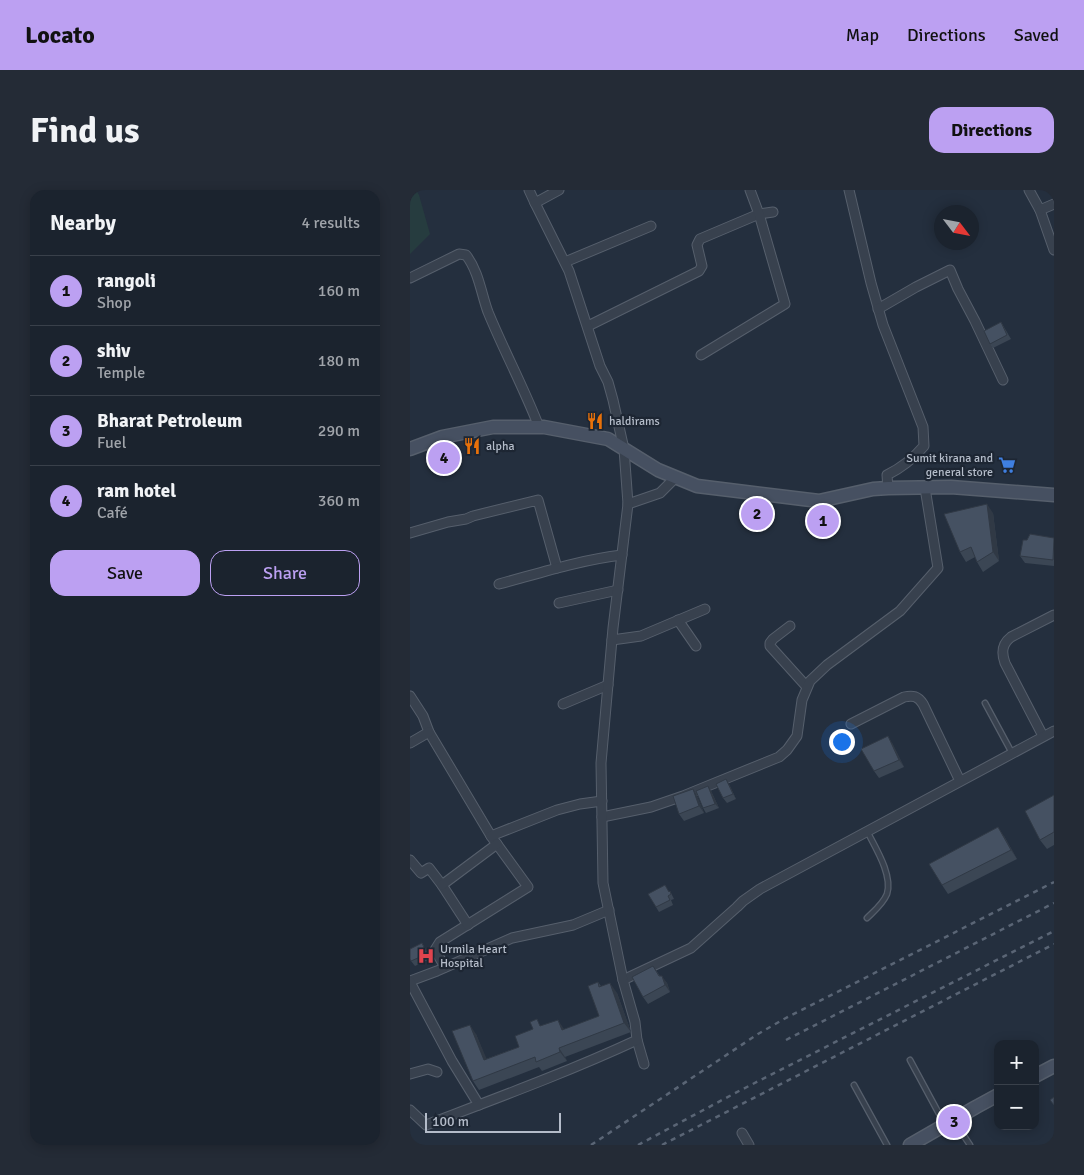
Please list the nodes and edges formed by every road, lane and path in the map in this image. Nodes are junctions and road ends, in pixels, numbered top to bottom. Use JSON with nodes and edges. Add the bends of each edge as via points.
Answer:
{"nodes":[{"id":1,"x":529,"y":190,"type":"edge"},
{"id":2,"x":559,"y":190,"type":"edge"},
{"id":3,"x":750,"y":190,"type":"edge"},
{"id":4,"x":849,"y":190,"type":"edge"},
{"id":5,"x":1029,"y":190,"type":"edge"},
{"id":6,"x":535,"y":203,"type":"junction"},
{"id":7,"x":1054,"y":204,"type":"edge"},
{"id":8,"x":1040,"y":210,"type":"junction"},
{"id":9,"x":773,"y":212,"type":"dead end"},
{"id":10,"x":759,"y":214,"type":"junction"},
{"id":11,"x":651,"y":226,"type":"dead end"},
{"id":12,"x":1054,"y":250,"type":"edge"},
{"id":13,"x":565,"y":262,"type":"junction"},
{"id":14,"x":410,"y":278,"type":"edge"},
{"id":15,"x":878,"y":308,"type":"junction"},
{"id":16,"x":588,"y":326,"type":"junction"},
{"id":17,"x":701,"y":355,"type":"dead end"},
{"id":18,"x":1003,"y":380,"type":"dead end"},
{"id":19,"x":539,"y":427,"type":"junction"},
{"id":20,"x":624,"y":449,"type":"junction"},
{"id":21,"x":410,"y":450,"type":"edge"},
{"id":22,"x":676,"y":477,"type":"junction"},
{"id":23,"x":888,"y":488,"type":"junction"},
{"id":24,"x":925,"y":488,"type":"junction"},
{"id":25,"x":1054,"y":495,"type":"edge"},
{"id":26,"x":628,"y":504,"type":"junction"},
{"id":27,"x":410,"y":533,"type":"edge"},
{"id":28,"x":622,"y":555,"type":"junction"},
{"id":29,"x":557,"y":568,"type":"junction"},
{"id":30,"x":499,"y":584,"type":"dead end"},
{"id":31,"x":618,"y":590,"type":"junction"},
{"id":32,"x":559,"y":603,"type":"dead end"},
{"id":33,"x":705,"y":609,"type":"dead end"},
{"id":34,"x":1054,"y":615,"type":"edge"},
{"id":35,"x":678,"y":620,"type":"junction"},
{"id":36,"x":790,"y":626,"type":"dead end"},
{"id":37,"x":612,"y":640,"type":"junction"},
{"id":38,"x":696,"y":646,"type":"dead end"},
{"id":39,"x":608,"y":686,"type":"junction"},
{"id":40,"x":807,"y":687,"type":"junction"},
{"id":41,"x":410,"y":696,"type":"edge"},
{"id":42,"x":985,"y":703,"type":"dead end"},
{"id":43,"x":563,"y":704,"type":"dead end"},
{"id":44,"x":851,"y":724,"type":"dead end"},
{"id":45,"x":1054,"y":730,"type":"edge"},
{"id":46,"x":429,"y":732,"type":"junction"},
{"id":47,"x":1043,"y":736,"type":"junction"},
{"id":48,"x":410,"y":743,"type":"edge"},
{"id":49,"x":1012,"y":753,"type":"junction"},
{"id":50,"x":960,"y":781,"type":"junction"},
{"id":51,"x":602,"y":801,"type":"junction"},
{"id":52,"x":602,"y":817,"type":"junction"},
{"id":53,"x":867,"y":831,"type":"junction"},
{"id":54,"x":494,"y":840,"type":"junction"},
{"id":55,"x":410,"y":860,"type":"edge"},
{"id":56,"x":442,"y":885,"type":"junction"},
{"id":57,"x":609,"y":910,"type":"junction"},
{"id":58,"x":867,"y":918,"type":"dead end"},
{"id":59,"x":468,"y":925,"type":"junction"},
{"id":60,"x":445,"y":967,"type":"junction"},
{"id":61,"x":624,"y":980,"type":"junction"},
{"id":62,"x":410,"y":982,"type":"edge"},
{"id":63,"x":637,"y":1040,"type":"junction"},
{"id":64,"x":910,"y":1060,"type":"dead end"},
{"id":65,"x":644,"y":1064,"type":"dead end"},
{"id":66,"x":1054,"y":1066,"type":"edge"},
{"id":67,"x":438,"y":1072,"type":"dead end"},
{"id":68,"x":410,"y":1074,"type":"edge"},
{"id":69,"x":1039,"y":1074,"type":"edge"},
{"id":70,"x":854,"y":1085,"type":"dead end"},
{"id":71,"x":994,"y":1097,"type":"edge"},
{"id":72,"x":479,"y":1105,"type":"junction"},
{"id":73,"x":410,"y":1110,"type":"edge"},
{"id":74,"x":949,"y":1122,"type":"junction"},
{"id":75,"x":742,"y":1133,"type":"dead end"},
{"id":76,"x":749,"y":1145,"type":"edge"},
{"id":77,"x":887,"y":1145,"type":"edge"},
{"id":78,"x":910,"y":1145,"type":"edge"},
{"id":79,"x":970,"y":1145,"type":"edge"}],
"edges":[{"from":1,"to":6,"type":"street"},
{"from":2,"to":6,"type":"street"},
{"from":3,"to":10,"type":"street"},
{"from":4,"to":15,"type":"street"},
{"from":5,"to":8,"type":"street"},
{"from":6,"to":13,"type":"street"},
{"from":7,"to":8,"type":"street"},
{"from":8,"to":12,"type":"street"},
{"from":9,"to":10,"type":"street"},
{"from":10,"to":16,"type":"street","via":[[700,239],[696,245],[702,266],[699,271]]},
{"from":10,"to":17,"type":"street","via":[[784,304]]},
{"from":11,"to":13,"type":"street"},
{"from":13,"to":16,"type":"street"},
{"from":14,"to":19,"type":"street","via":[[459,254],[466,255]]},
{"from":15,"to":18,"type":"street","via":[[950,270]]},
{"from":15,"to":23,"type":"street","via":[[923,427],[924,446],[913,459],[887,475]]},
{"from":16,"to":20,"type":"street","via":[[611,391]]},
{"from":19,"to":20,"type":"main road","via":[[608,439]]},
{"from":19,"to":21,"type":"main road","via":[[493,427],[442,437]]},
{"from":20,"to":22,"type":"main road"},
{"from":20,"to":26,"type":"street"},
{"from":22,"to":23,"type":"main road","via":[[697,486],[819,501]]},
{"from":22,"to":26,"type":"street","via":[[660,493]]},
{"from":23,"to":24,"type":"main road"},
{"from":24,"to":25,"type":"main road"},
{"from":24,"to":40,"type":"street","via":[[938,568],[900,611],[827,665]]},
{"from":26,"to":28,"type":"street"},
{"from":27,"to":29,"type":"street","via":[[538,500]]},
{"from":28,"to":29,"type":"street"},
{"from":28,"to":31,"type":"street"},
{"from":29,"to":30,"type":"street"},
{"from":31,"to":32,"type":"street"},
{"from":31,"to":37,"type":"street"},
{"from":33,"to":35,"type":"street"},
{"from":34,"to":47,"type":"street","via":[[1011,637],[1003,650],[1006,663]]},
{"from":35,"to":37,"type":"street","via":[[640,636]]},
{"from":35,"to":38,"type":"street"},
{"from":36,"to":40,"type":"street","via":[[773,639],[770,646]]},
{"from":37,"to":39,"type":"street"},
{"from":39,"to":43,"type":"street"},
{"from":39,"to":51,"type":"street","via":[[601,763]]},
{"from":40,"to":52,"type":"street","via":[[796,736],[778,757],[651,807]]},
{"from":41,"to":46,"type":"street"},
{"from":42,"to":49,"type":"lane"},
{"from":44,"to":50,"type":"street","via":[[904,697],[915,696],[923,704]]},
{"from":45,"to":47,"type":"street"},
{"from":46,"to":48,"type":"street"},
{"from":46,"to":54,"type":"street"},
{"from":47,"to":49,"type":"street"},
{"from":49,"to":50,"type":"street"},
{"from":50,"to":53,"type":"street"},
{"from":51,"to":52,"type":"street"},
{"from":51,"to":54,"type":"street","via":[[557,810]]},
{"from":52,"to":57,"type":"street","via":[[603,883]]},
{"from":53,"to":58,"type":"lane","via":[[883,863],[888,886],[882,903]]},
{"from":53,"to":61,"type":"street","via":[[760,889],[691,948]]},
{"from":54,"to":56,"type":"street"},
{"from":54,"to":59,"type":"street","via":[[528,887]]},
{"from":55,"to":56,"type":"street","via":[[421,873],[429,868]]},
{"from":56,"to":59,"type":"street"},
{"from":57,"to":60,"type":"street","via":[[573,925],[512,938]]},
{"from":57,"to":61,"type":"street"},
{"from":59,"to":60,"type":"street","via":[[440,942],[435,950]]},
{"from":60,"to":62,"type":"street"},
{"from":61,"to":63,"type":"street"},
{"from":62,"to":72,"type":"street"},
{"from":63,"to":65,"type":"street"},
{"from":63,"to":72,"type":"street"},
{"from":64,"to":74,"type":"lane"},
{"from":66,"to":69,"type":"main road"},
{"from":67,"to":68,"type":"street","via":[[428,1069]]},
{"from":70,"to":77,"type":"lane"},
{"from":71,"to":74,"type":"main road"},
{"from":72,"to":73,"type":"street","via":[[426,1125]]},
{"from":74,"to":78,"type":"main road"},
{"from":74,"to":79,"type":"lane"},
{"from":75,"to":76,"type":"street"}]}
